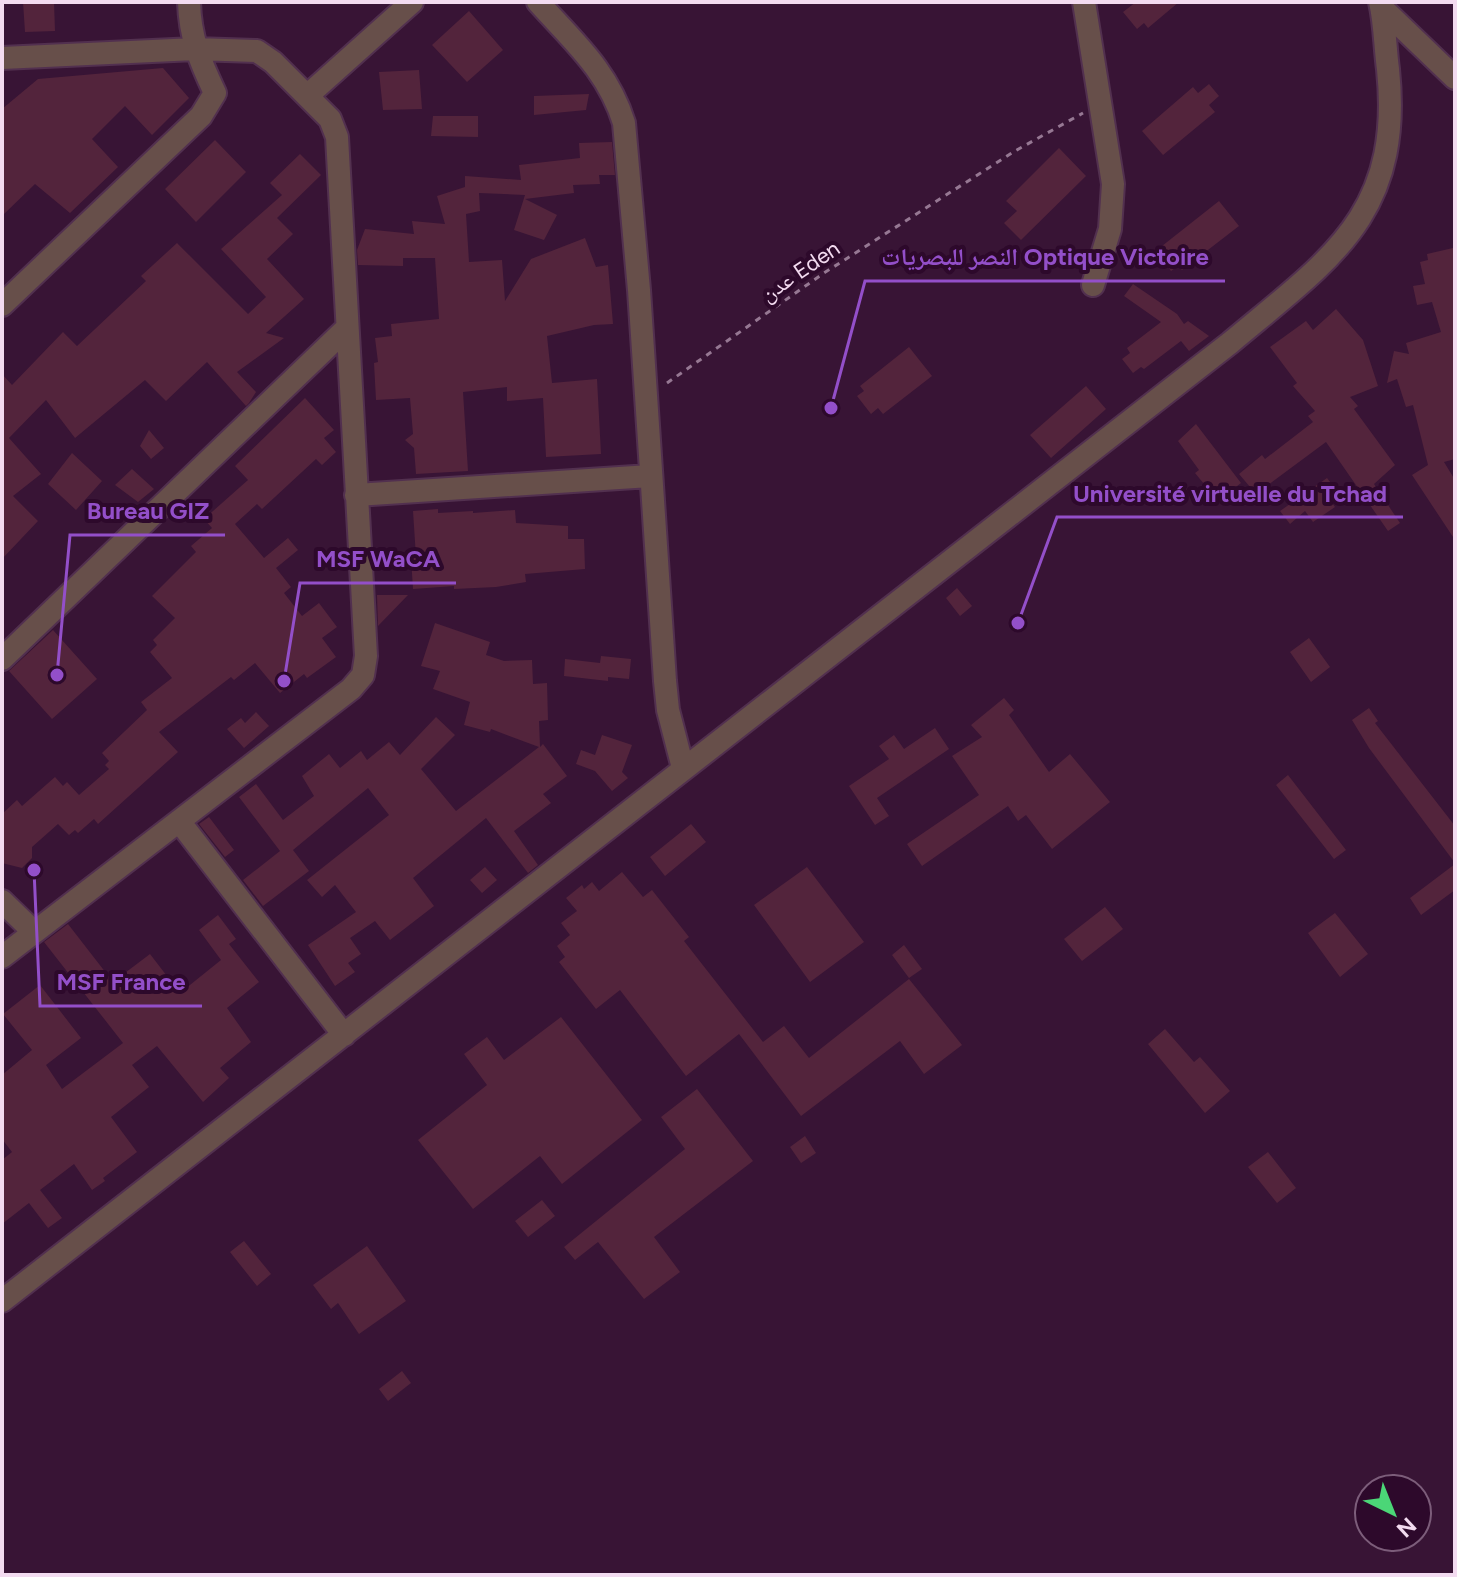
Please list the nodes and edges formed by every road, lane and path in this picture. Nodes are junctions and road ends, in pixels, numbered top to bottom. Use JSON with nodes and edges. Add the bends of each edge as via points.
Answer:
{"nodes":[{"id":1,"x":189,"y":2,"type":"edge"},
{"id":2,"x":412,"y":2,"type":"edge"},
{"id":3,"x":538,"y":2,"type":"edge"},
{"id":4,"x":1084,"y":2,"type":"edge"},
{"id":5,"x":1380,"y":5,"type":"edge"},
{"id":6,"x":195,"y":49,"type":"junction"},
{"id":7,"x":2,"y":58,"type":"edge"},
{"id":8,"x":1455,"y":78,"type":"edge"},
{"id":9,"x":307,"y":96,"type":"junction"},
{"id":10,"x":1100,"y":104,"type":"junction"},
{"id":11,"x":1093,"y":285,"type":"dead end"},
{"id":12,"x":2,"y":305,"type":"edge"},
{"id":13,"x":347,"y":328,"type":"junction"},
{"id":14,"x":646,"y":398,"type":"junction"},
{"id":15,"x":650,"y":476,"type":"junction"},
{"id":16,"x":356,"y":495,"type":"junction"},
{"id":17,"x":2,"y":659,"type":"edge"},
{"id":18,"x":683,"y":768,"type":"junction"},
{"id":19,"x":179,"y":821,"type":"junction"},
{"id":20,"x":2,"y":901,"type":"edge"},
{"id":21,"x":34,"y":932,"type":"junction"},
{"id":22,"x":2,"y":957,"type":"edge"},
{"id":23,"x":344,"y":1035,"type":"junction"},
{"id":24,"x":2,"y":1301,"type":"edge"}],
"edges":[{"from":1,"to":6,"type":"street"},
{"from":2,"to":9,"type":"street"},
{"from":3,"to":14,"type":"street","via":[[603,74],[624,123]]},
{"from":4,"to":10,"type":"street"},
{"from":5,"to":8,"type":"street"},
{"from":5,"to":18,"type":"street","via":[[1391,112],[1387,153],[1371,199],[1327,262]]},
{"from":6,"to":7,"type":"street"},
{"from":6,"to":9,"type":"street","via":[[257,51]]},
{"from":6,"to":12,"type":"street","via":[[215,93],[201,116]]},
{"from":9,"to":13,"type":"street","via":[[330,119],[337,137]]},
{"from":10,"to":11,"type":"street","via":[[1113,184],[1110,229]]},
{"from":10,"to":14,"type":"path","name":"عدن Eden","via":[[1015,151],[824,273]]},
{"from":13,"to":16,"type":"street"},
{"from":13,"to":17,"type":"street"},
{"from":14,"to":15,"type":"street"},
{"from":15,"to":16,"type":"street"},
{"from":15,"to":18,"type":"street","via":[[666,695]]},
{"from":16,"to":19,"type":"street","via":[[363,675]]},
{"from":18,"to":23,"type":"street"},
{"from":19,"to":21,"type":"street"},
{"from":19,"to":23,"type":"street"},
{"from":20,"to":21,"type":"street"},
{"from":21,"to":22,"type":"street"},
{"from":23,"to":24,"type":"street"}]}
